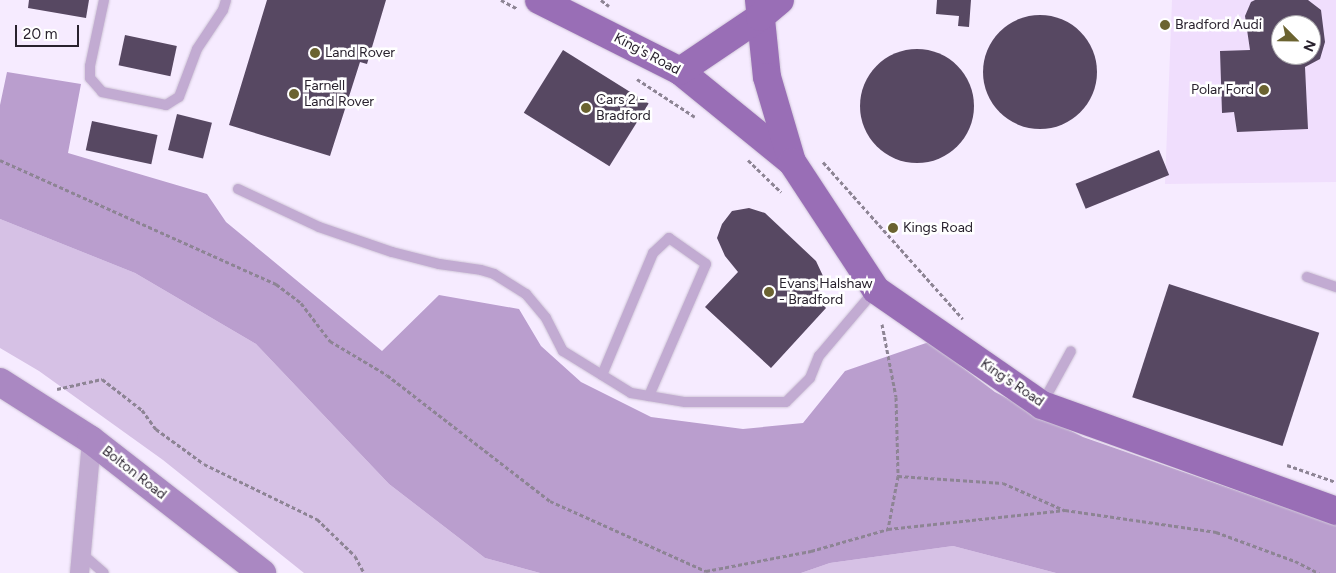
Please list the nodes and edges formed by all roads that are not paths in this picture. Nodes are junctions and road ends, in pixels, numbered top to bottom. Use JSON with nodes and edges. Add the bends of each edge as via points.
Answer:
{"nodes":[{"id":1,"x":104,"y":0,"type":"edge"},
{"id":2,"x":226,"y":0,"type":"edge"},
{"id":3,"x":574,"y":0,"type":"edge"},
{"id":4,"x":766,"y":6,"type":"edge"},
{"id":5,"x":533,"y":7,"type":"edge"},
{"id":6,"x":591,"y":25,"type":"junction"},
{"id":7,"x":680,"y":71,"type":"junction"},
{"id":8,"x":792,"y":162,"type":"junction"},
{"id":9,"x":238,"y":189,"type":"dead end"},
{"id":10,"x":1306,"y":277,"type":"dead end"},
{"id":11,"x":1336,"y":287,"type":"edge"},
{"id":12,"x":874,"y":291,"type":"junction"},
{"id":13,"x":1071,"y":352,"type":"dead end"},
{"id":14,"x":602,"y":375,"type":"junction"},
{"id":15,"x":11,"y":389,"type":"edge"},
{"id":16,"x":649,"y":396,"type":"junction"},
{"id":17,"x":1042,"y":405,"type":"junction"},
{"id":18,"x":92,"y":440,"type":"junction"},
{"id":19,"x":1336,"y":511,"type":"edge"},
{"id":20,"x":81,"y":553,"type":"junction"},
{"id":21,"x":79,"y":573,"type":"edge"},
{"id":22,"x":104,"y":573,"type":"edge"},
{"id":23,"x":262,"y":573,"type":"edge"}],
"edges":[{"from":1,"to":2,"type":"lane","via":[[90,78],[102,92],[166,105],[179,97],[197,49],[223,10]]},
{"from":3,"to":6,"type":"main road"},
{"from":4,"to":7,"type":"main road"},
{"from":4,"to":8,"type":"main road","name":"King's Road","via":[[766,77]]},
{"from":5,"to":6,"type":"main road","name":"King's Road"},
{"from":6,"to":7,"type":"main road","name":"King's Road"},
{"from":7,"to":8,"type":"main road","name":"King's Road"},
{"from":8,"to":12,"type":"main road","name":"King's Road"},
{"from":9,"to":14,"type":"lane","via":[[337,233],[392,252],[494,274],[526,294],[546,318],[563,351]]},
{"from":10,"to":11,"type":"lane"},
{"from":12,"to":16,"type":"lane","via":[[819,356],[810,378],[786,402],[685,402]]},
{"from":12,"to":17,"type":"main road","name":"King's Road"},
{"from":13,"to":17,"type":"lane"},
{"from":14,"to":16,"type":"lane","via":[[631,393]]},
{"from":14,"to":16,"type":"lane","via":[[654,253],[669,238],[706,264]]},
{"from":15,"to":18,"type":"street","name":"Bolton Road"},
{"from":17,"to":19,"type":"main road","name":"King's Road"},
{"from":18,"to":20,"type":"street"},
{"from":18,"to":23,"type":"street","name":"Bolton Road"},
{"from":20,"to":21,"type":"street"},
{"from":20,"to":22,"type":"lane"}]}
